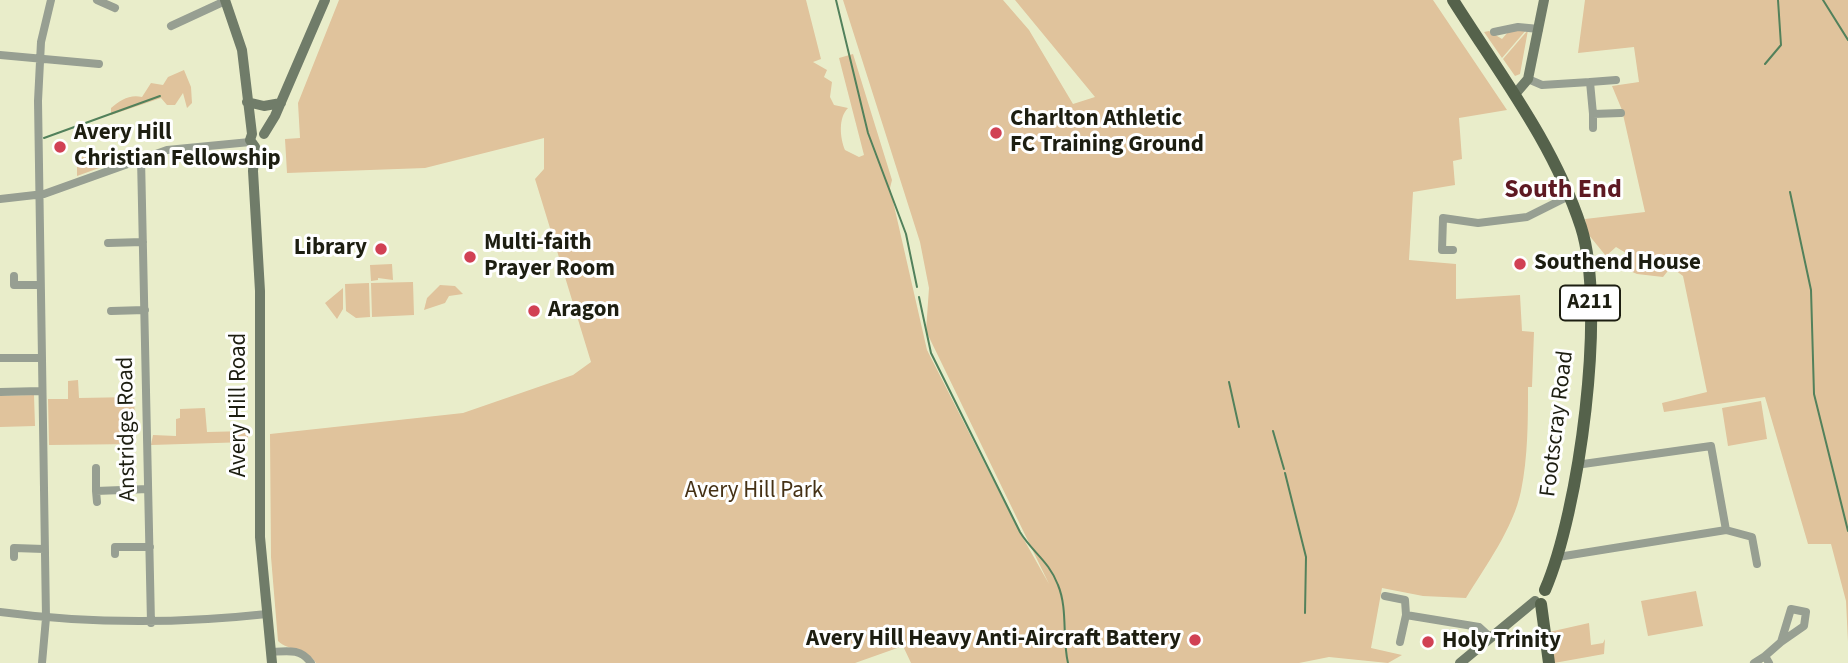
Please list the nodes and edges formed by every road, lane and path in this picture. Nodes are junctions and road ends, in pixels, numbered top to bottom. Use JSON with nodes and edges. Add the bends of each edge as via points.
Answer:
{"nodes":[{"id":1,"x":51,"y":0,"type":"edge"},
{"id":2,"x":97,"y":0,"type":"edge"},
{"id":3,"x":325,"y":0,"type":"edge"},
{"id":4,"x":1453,"y":0,"type":"edge"},
{"id":5,"x":1544,"y":0,"type":"edge"},
{"id":6,"x":225,"y":1,"type":"edge"},
{"id":7,"x":115,"y":8,"type":"dead end"},
{"id":8,"x":172,"y":26,"type":"dead end"},
{"id":9,"x":1539,"y":29,"type":"junction"},
{"id":10,"x":1494,"y":32,"type":"dead end"},
{"id":11,"x":0,"y":55,"type":"edge"},
{"id":12,"x":39,"y":57,"type":"junction"},
{"id":13,"x":99,"y":64,"type":"dead end"},
{"id":14,"x":1528,"y":79,"type":"junction"},
{"id":15,"x":1616,"y":80,"type":"dead end"},
{"id":16,"x":1590,"y":82,"type":"junction"},
{"id":17,"x":1516,"y":93,"type":"junction"},
{"id":18,"x":247,"y":102,"type":"junction"},
{"id":19,"x":281,"y":103,"type":"junction"},
{"id":20,"x":1621,"y":113,"type":"dead end"},
{"id":21,"x":1593,"y":114,"type":"junction"},
{"id":22,"x":1593,"y":128,"type":"dead end"},
{"id":23,"x":255,"y":139,"type":"junction"},
{"id":24,"x":141,"y":158,"type":"junction"},
{"id":25,"x":37,"y":195,"type":"junction"},
{"id":26,"x":1569,"y":196,"type":"junction"},
{"id":27,"x":0,"y":199,"type":"edge"},
{"id":28,"x":143,"y":242,"type":"junction"},
{"id":29,"x":108,"y":243,"type":"dead end"},
{"id":30,"x":1453,"y":250,"type":"dead end"},
{"id":31,"x":14,"y":285,"type":"dead end"},
{"id":32,"x":39,"y":285,"type":"junction"},
{"id":33,"x":145,"y":310,"type":"junction"},
{"id":34,"x":111,"y":311,"type":"dead end"},
{"id":35,"x":0,"y":358,"type":"edge"},
{"id":36,"x":40,"y":358,"type":"junction"},
{"id":37,"x":41,"y":391,"type":"junction"},
{"id":38,"x":0,"y":392,"type":"edge"},
{"id":39,"x":1576,"y":465,"type":"junction"},
{"id":40,"x":96,"y":468,"type":"dead end"},
{"id":41,"x":148,"y":489,"type":"junction"},
{"id":42,"x":96,"y":491,"type":"junction"},
{"id":43,"x":97,"y":502,"type":"dead end"},
{"id":44,"x":1726,"y":530,"type":"junction"},
{"id":45,"x":150,"y":547,"type":"junction"},
{"id":46,"x":14,"y":548,"type":"dead end"},
{"id":47,"x":115,"y":548,"type":"dead end"},
{"id":48,"x":44,"y":549,"type":"junction"},
{"id":49,"x":1558,"y":557,"type":"junction"},
{"id":50,"x":1757,"y":564,"type":"dead end"},
{"id":51,"x":1385,"y":596,"type":"dead end"},
{"id":52,"x":1538,"y":602,"type":"junction"},
{"id":53,"x":0,"y":612,"type":"edge"},
{"id":54,"x":267,"y":614,"type":"junction"},
{"id":55,"x":1406,"y":615,"type":"junction"},
{"id":56,"x":46,"y":618,"type":"junction"},
{"id":57,"x":151,"y":623,"type":"junction"},
{"id":58,"x":1490,"y":636,"type":"junction"},
{"id":59,"x":1400,"y":642,"type":"dead end"},
{"id":60,"x":1782,"y":642,"type":"dead end"},
{"id":61,"x":271,"y":657,"type":"edge"},
{"id":62,"x":1767,"y":659,"type":"edge"},
{"id":63,"x":43,"y":663,"type":"edge"},
{"id":64,"x":311,"y":663,"type":"edge"},
{"id":65,"x":1460,"y":663,"type":"edge"},
{"id":66,"x":1549,"y":663,"type":"edge"},
{"id":67,"x":1754,"y":663,"type":"edge"}],
"edges":[{"from":1,"to":12,"type":"street"},
{"from":2,"to":7,"type":"street"},
{"from":3,"to":19,"type":"main road","name":"Avery Hill Road"},
{"from":4,"to":17,"type":"main road","name":"Footscray Road","number":"A211"},
{"from":5,"to":9,"type":"main road"},
{"from":6,"to":8,"type":"street"},
{"from":6,"to":18,"type":"main road","via":[[242,50]]},
{"from":9,"to":10,"type":"street"},
{"from":9,"to":14,"type":"main road"},
{"from":11,"to":12,"type":"street"},
{"from":12,"to":13,"type":"street"},
{"from":12,"to":25,"type":"street"},
{"from":14,"to":16,"type":"street","via":[[1542,85]]},
{"from":14,"to":17,"type":"main road"},
{"from":15,"to":16,"type":"street"},
{"from":16,"to":21,"type":"street"},
{"from":17,"to":26,"type":"main road","name":"Footscray Road","number":"A211"},
{"from":18,"to":19,"type":"main road"},
{"from":18,"to":23,"type":"main road"},
{"from":19,"to":23,"type":"main road","name":"Avery Hill Road"},
{"from":20,"to":21,"type":"street"},
{"from":21,"to":22,"type":"street"},
{"from":23,"to":24,"type":"street"},
{"from":23,"to":54,"type":"main road","name":"Avery Hill Road","via":[[260,537]]},
{"from":24,"to":25,"type":"street"},
{"from":24,"to":28,"type":"street","name":"Anstridge Road"},
{"from":25,"to":27,"type":"street"},
{"from":25,"to":32,"type":"street"},
{"from":26,"to":30,"type":"street","via":[[1527,217],[1478,223],[1443,218],[1442,250]]},
{"from":26,"to":39,"type":"main road","name":"Footscray Road","number":"A211","via":[[1584,239],[1590,308]]},
{"from":28,"to":29,"type":"street"},
{"from":28,"to":33,"type":"street","name":"Anstridge Road"},
{"from":31,"to":32,"type":"street"},
{"from":32,"to":36,"type":"street"},
{"from":33,"to":34,"type":"street"},
{"from":33,"to":41,"type":"street","name":"Anstridge Road"},
{"from":35,"to":36,"type":"street"},
{"from":36,"to":37,"type":"street"},
{"from":37,"to":38,"type":"street"},
{"from":37,"to":48,"type":"street"},
{"from":39,"to":44,"type":"street","via":[[1711,446]]},
{"from":39,"to":49,"type":"main road","name":"Footscray Road","number":"A211"},
{"from":40,"to":42,"type":"street"},
{"from":41,"to":42,"type":"street"},
{"from":41,"to":45,"type":"street","name":"Anstridge Road"},
{"from":42,"to":43,"type":"street"},
{"from":44,"to":49,"type":"street"},
{"from":44,"to":50,"type":"street","via":[[1752,537]]},
{"from":45,"to":47,"type":"street"},
{"from":45,"to":57,"type":"street","name":"Anstridge Road"},
{"from":46,"to":48,"type":"street"},
{"from":48,"to":56,"type":"street"},
{"from":49,"to":52,"type":"main road","name":"Footscray Road","number":"A211","via":[[1545,590],[1549,599]]},
{"from":51,"to":55,"type":"street","via":[[1405,600]]},
{"from":52,"to":58,"type":"main road"},
{"from":52,"to":66,"type":"main road","number":"A211"},
{"from":53,"to":56,"type":"street"},
{"from":54,"to":57,"type":"street"},
{"from":54,"to":61,"type":"main road","name":"Avery Hill Road"},
{"from":55,"to":58,"type":"street","via":[[1479,626]]},
{"from":55,"to":59,"type":"street"},
{"from":56,"to":57,"type":"street"},
{"from":56,"to":63,"type":"street"},
{"from":58,"to":65,"type":"main road"},
{"from":60,"to":62,"type":"street"},
{"from":61,"to":64,"type":"street","via":[[293,651]]},
{"from":62,"to":67,"type":"street"}]}
